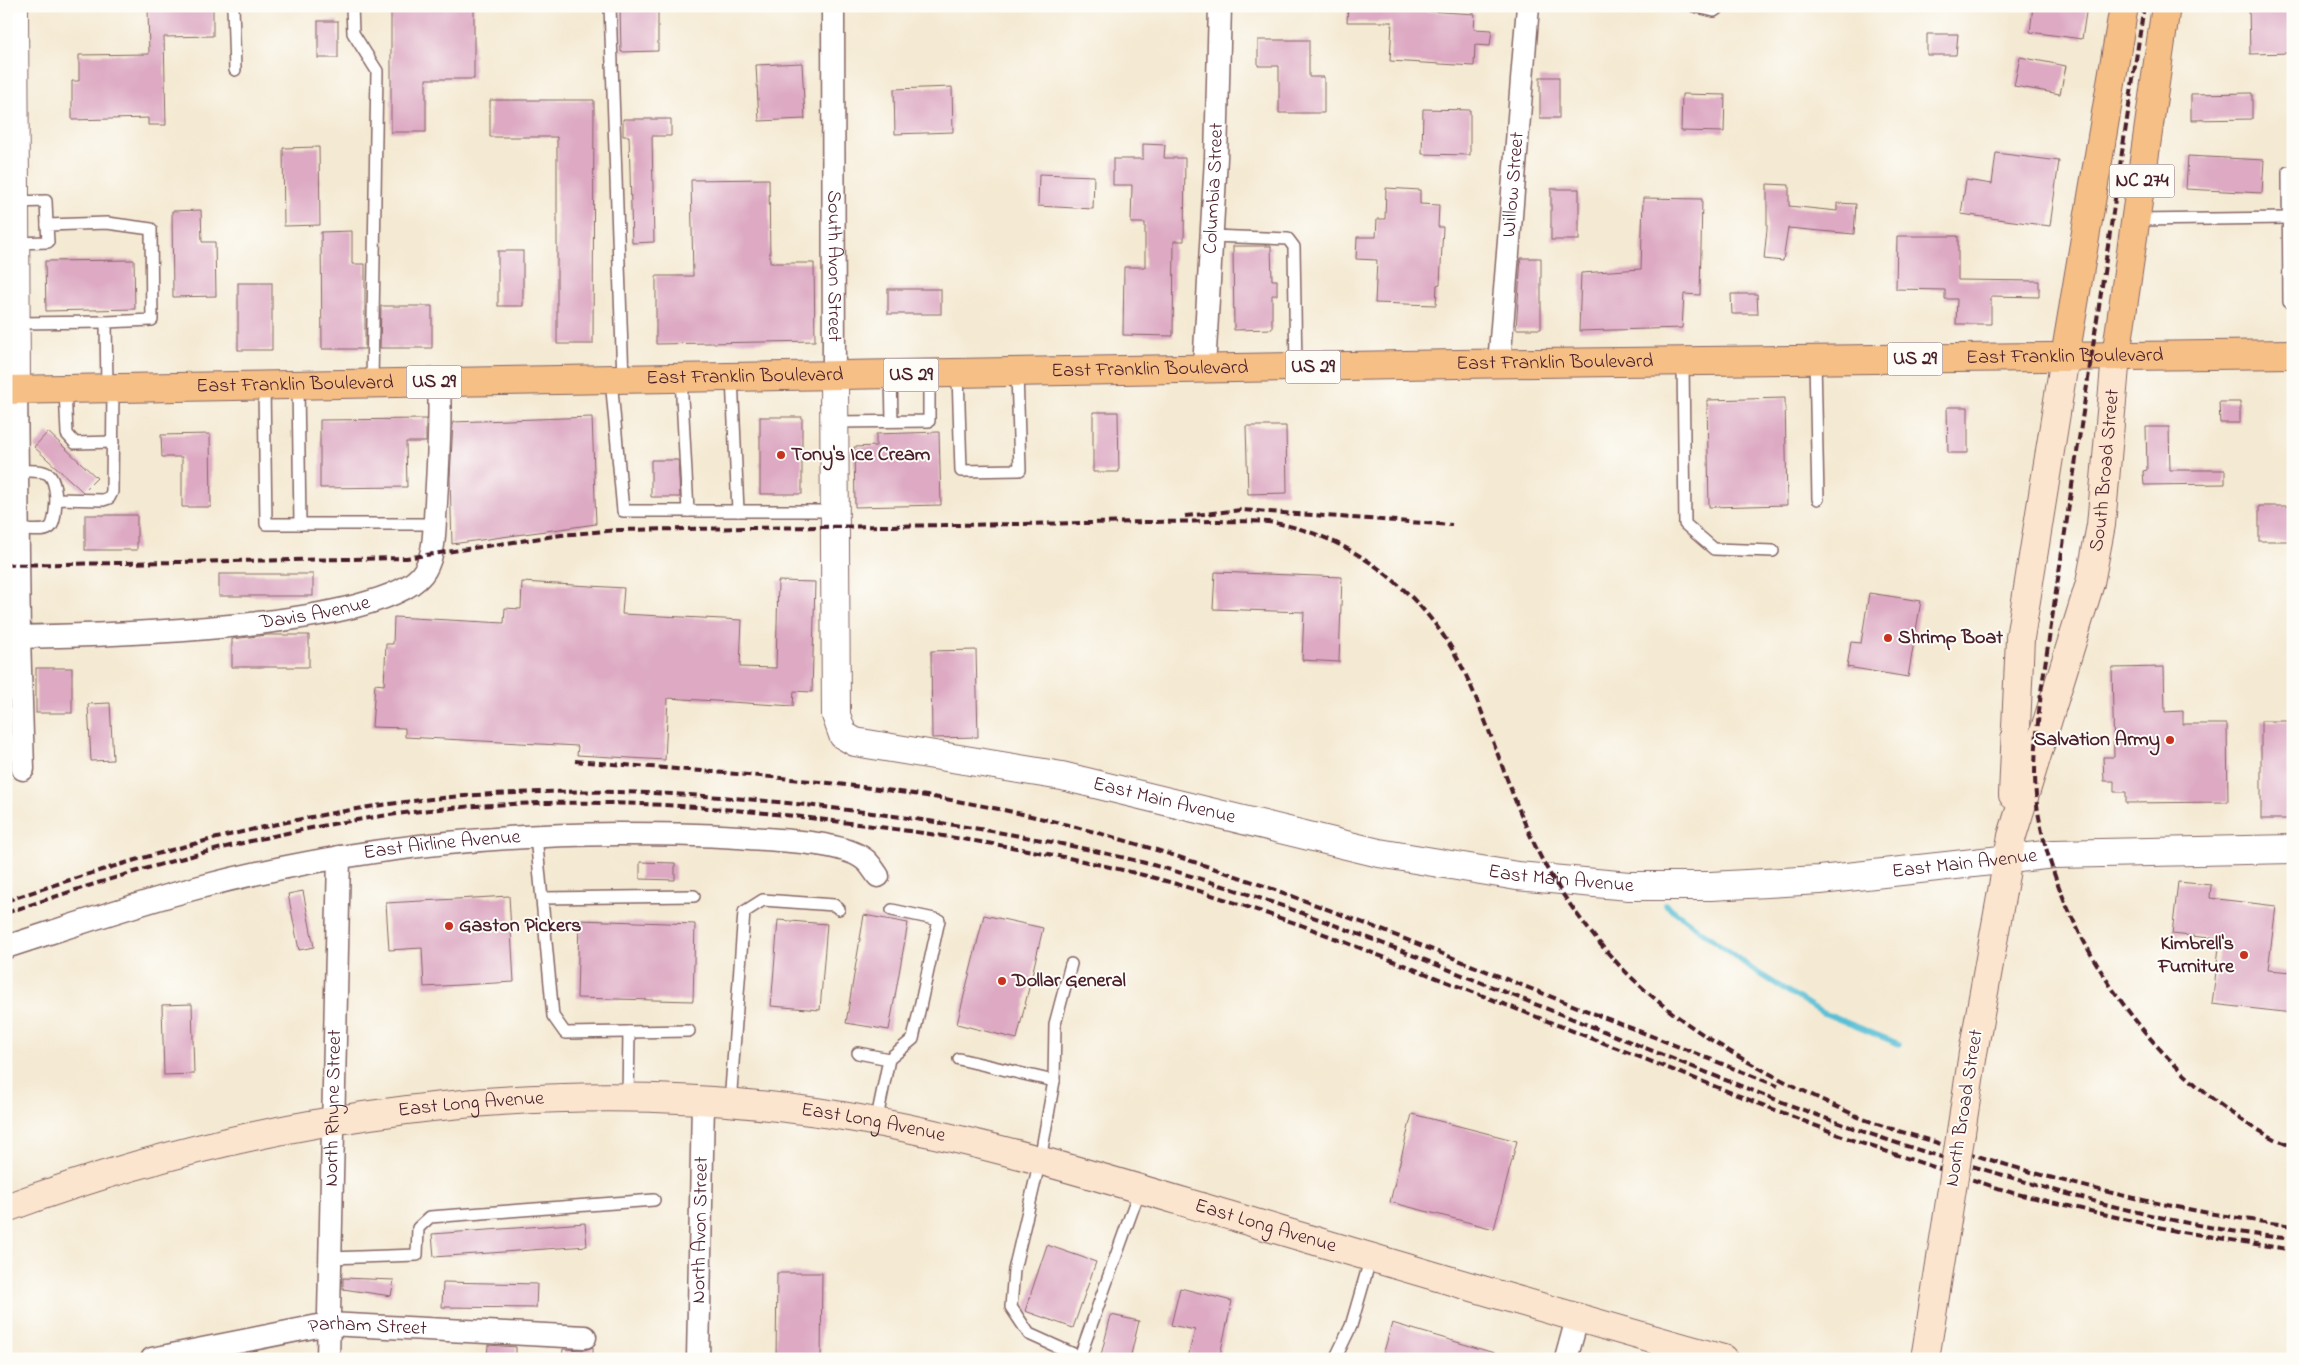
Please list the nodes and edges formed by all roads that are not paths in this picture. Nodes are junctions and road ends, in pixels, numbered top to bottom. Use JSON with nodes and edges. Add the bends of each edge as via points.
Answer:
{"nodes":[{"id":1,"x":14,"y":6,"type":"edge"},
{"id":2,"x":233,"y":6,"type":"edge"},
{"id":3,"x":352,"y":6,"type":"edge"},
{"id":4,"x":610,"y":6,"type":"edge"},
{"id":5,"x":833,"y":6,"type":"edge"},
{"id":6,"x":1220,"y":6,"type":"edge"},
{"id":7,"x":1528,"y":6,"type":"edge"},
{"id":8,"x":1694,"y":6,"type":"edge"},
{"id":9,"x":1720,"y":6,"type":"edge"},
{"id":10,"x":2124,"y":6,"type":"edge"},
{"id":11,"x":2166,"y":6,"type":"edge"},
{"id":12,"x":235,"y":70,"type":"dead end"},
{"id":13,"x":10,"y":85,"type":"edge"},
{"id":14,"x":2288,"y":172,"type":"dead end"},
{"id":15,"x":15,"y":202,"type":"junction"},
{"id":16,"x":2288,"y":218,"type":"junction"},
{"id":17,"x":2136,"y":220,"type":"junction"},
{"id":18,"x":47,"y":225,"type":"junction"},
{"id":19,"x":1211,"y":236,"type":"junction"},
{"id":20,"x":15,"y":243,"type":"junction"},
{"id":21,"x":2293,"y":302,"type":"edge"},
{"id":22,"x":16,"y":322,"type":"junction"},
{"id":23,"x":106,"y":322,"type":"junction"},
{"id":24,"x":2293,"y":354,"type":"edge"},
{"id":25,"x":2116,"y":356,"type":"junction"},
{"id":26,"x":2066,"y":357,"type":"junction"},
{"id":27,"x":1815,"y":360,"type":"junction"},
{"id":28,"x":1683,"y":362,"type":"junction"},
{"id":29,"x":1499,"y":364,"type":"junction"},
{"id":30,"x":1296,"y":368,"type":"junction"},
{"id":31,"x":1204,"y":369,"type":"junction"},
{"id":32,"x":1017,"y":373,"type":"junction"},
{"id":33,"x":929,"y":374,"type":"junction"},
{"id":34,"x":958,"y":374,"type":"junction"},
{"id":35,"x":892,"y":375,"type":"junction"},
{"id":36,"x":834,"y":376,"type":"junction"},
{"id":37,"x":681,"y":378,"type":"junction"},
{"id":38,"x":732,"y":378,"type":"junction"},
{"id":39,"x":617,"y":379,"type":"junction"},
{"id":40,"x":439,"y":382,"type":"junction"},
{"id":41,"x":372,"y":384,"type":"junction"},
{"id":42,"x":264,"y":386,"type":"junction"},
{"id":43,"x":298,"y":386,"type":"junction"},
{"id":44,"x":110,"y":388,"type":"junction"},
{"id":45,"x":65,"y":389,"type":"junction"},
{"id":46,"x":11,"y":390,"type":"edge"},
{"id":47,"x":892,"y":421,"type":"junction"},
{"id":48,"x":833,"y":422,"type":"junction"},
{"id":49,"x":113,"y":442,"type":"junction"},
{"id":50,"x":13,"y":465,"type":"edge"},
{"id":51,"x":56,"y":499,"type":"junction"},
{"id":52,"x":1818,"y":499,"type":"dead end"},
{"id":53,"x":738,"y":511,"type":"junction"},
{"id":54,"x":834,"y":511,"type":"junction"},
{"id":55,"x":688,"y":512,"type":"junction"},
{"id":56,"x":300,"y":524,"type":"junction"},
{"id":57,"x":434,"y":524,"type":"junction"},
{"id":58,"x":18,"y":530,"type":"junction"},
{"id":59,"x":1772,"y":551,"type":"dead end"},
{"id":60,"x":12,"y":637,"type":"edge"},
{"id":61,"x":843,"y":735,"type":"joint"},
{"id":62,"x":23,"y":769,"type":"dead end"},
{"id":63,"x":536,"y":836,"type":"junction"},
{"id":64,"x":2010,"y":847,"type":"junction"},
{"id":65,"x":2293,"y":849,"type":"edge"},
{"id":66,"x":339,"y":857,"type":"junction"},
{"id":67,"x":878,"y":876,"type":"dead end"},
{"id":68,"x":694,"y":896,"type":"dead end"},
{"id":69,"x":543,"y":898,"type":"junction"},
{"id":70,"x":839,"y":909,"type":"dead end"},
{"id":71,"x":892,"y":910,"type":"dead end"},
{"id":72,"x":6,"y":947,"type":"edge"},
{"id":73,"x":1071,"y":964,"type":"dead end"},
{"id":74,"x":689,"y":1031,"type":"dead end"},
{"id":75,"x":629,"y":1032,"type":"junction"},
{"id":76,"x":858,"y":1053,"type":"dead end"},
{"id":77,"x":889,"y":1060,"type":"junction"},
{"id":78,"x":959,"y":1060,"type":"dead end"},
{"id":79,"x":1054,"y":1081,"type":"junction"},
{"id":80,"x":628,"y":1099,"type":"junction"},
{"id":81,"x":703,"y":1101,"type":"junction"},
{"id":82,"x":730,"y":1104,"type":"junction"},
{"id":83,"x":333,"y":1120,"type":"junction"},
{"id":84,"x":876,"y":1123,"type":"junction"},
{"id":85,"x":1040,"y":1160,"type":"junction"},
{"id":86,"x":1140,"y":1189,"type":"junction"},
{"id":87,"x":654,"y":1200,"type":"dead end"},
{"id":88,"x":6,"y":1208,"type":"edge"},
{"id":89,"x":330,"y":1258,"type":"junction"},
{"id":90,"x":1371,"y":1258,"type":"junction"},
{"id":91,"x":1577,"y":1319,"type":"junction"},
{"id":92,"x":328,"y":1324,"type":"junction"},
{"id":93,"x":585,"y":1337,"type":"dead end"},
{"id":94,"x":1079,"y":1358,"type":"edge"},
{"id":95,"x":152,"y":1359,"type":"edge"},
{"id":96,"x":328,"y":1359,"type":"edge"},
{"id":97,"x":698,"y":1359,"type":"edge"},
{"id":98,"x":1335,"y":1359,"type":"edge"},
{"id":99,"x":1566,"y":1359,"type":"edge"},
{"id":100,"x":1723,"y":1359,"type":"edge"},
{"id":101,"x":1925,"y":1359,"type":"edge"}],
"edges":[{"from":1,"to":13,"type":"street"},
{"from":2,"to":12,"type":"lane"},
{"from":3,"to":41,"type":"lane","via":[[353,33],[377,71]]},
{"from":4,"to":39,"type":"lane"},
{"from":5,"to":36,"type":"street","name":"South Avon Street"},
{"from":6,"to":19,"type":"street","name":"Columbia Street"},
{"from":7,"to":29,"type":"street","name":"Willow Street"},
{"from":8,"to":9,"type":"lane","via":[[1714,11]]},
{"from":10,"to":26,"type":"main road","number":"NC 274"},
{"from":11,"to":17,"type":"main road","name":"South Broad Street","number":"NC 274"},
{"from":13,"to":15,"type":"street"},
{"from":14,"to":16,"type":"lane"},
{"from":15,"to":18,"type":"lane","via":[[46,201]]},
{"from":15,"to":20,"type":"street"},
{"from":16,"to":17,"type":"lane"},
{"from":16,"to":21,"type":"lane","via":[[2289,302]]},
{"from":17,"to":25,"type":"main road","name":"South Broad Street","number":"NC 274"},
{"from":18,"to":20,"type":"lane","via":[[48,242]]},
{"from":18,"to":23,"type":"lane","via":[[107,223],[151,229],[152,320]]},
{"from":19,"to":30,"type":"lane","via":[[1288,239],[1294,247]]},
{"from":19,"to":31,"type":"street","name":"Columbia Street"},
{"from":20,"to":22,"type":"street"},
{"from":22,"to":23,"type":"lane"},
{"from":22,"to":46,"type":"street"},
{"from":23,"to":44,"type":"lane"},
{"from":24,"to":25,"type":"main road","name":"East Franklin Boulevard","number":"US 29"},
{"from":25,"to":26,"type":"main road","name":"East Franklin Boulevard","number":"US 29"},
{"from":25,"to":64,"type":"main road","name":"South Broad Street","via":[[2101,524],[2090,584]]},
{"from":26,"to":27,"type":"main road","name":"East Franklin Boulevard","number":"US 29"},
{"from":26,"to":64,"type":"main road","via":[[2020,638]]},
{"from":27,"to":28,"type":"main road","name":"East Franklin Boulevard","number":"US 29"},
{"from":27,"to":52,"type":"lane"},
{"from":28,"to":29,"type":"main road","name":"East Franklin Boulevard","number":"US 29"},
{"from":28,"to":59,"type":"lane","via":[[1685,524],[1714,549]]},
{"from":29,"to":30,"type":"main road","name":"East Franklin Boulevard","number":"US 29"},
{"from":30,"to":31,"type":"main road","name":"East Franklin Boulevard","number":"US 29"},
{"from":31,"to":32,"type":"main road","name":"East Franklin Boulevard","number":"US 29"},
{"from":32,"to":34,"type":"main road","name":"East Franklin Boulevard","number":"US 29"},
{"from":32,"to":34,"type":"lane","via":[[1020,470],[961,471]]},
{"from":33,"to":34,"type":"main road","name":"East Franklin Boulevard","number":"US 29"},
{"from":33,"to":35,"type":"main road","name":"East Franklin Boulevard","number":"US 29"},
{"from":33,"to":47,"type":"lane","via":[[929,421]]},
{"from":35,"to":36,"type":"main road","name":"East Franklin Boulevard","number":"US 29"},
{"from":35,"to":47,"type":"lane"},
{"from":36,"to":38,"type":"main road","name":"East Franklin Boulevard","number":"US 29"},
{"from":36,"to":48,"type":"street","name":"South Avon Street"},
{"from":37,"to":38,"type":"main road","name":"East Franklin Boulevard","number":"US 29"},
{"from":37,"to":39,"type":"main road","name":"East Franklin Boulevard","number":"US 29"},
{"from":37,"to":55,"type":"lane"},
{"from":38,"to":53,"type":"lane"},
{"from":39,"to":40,"type":"main road","name":"East Franklin Boulevard","number":"US 29"},
{"from":39,"to":55,"type":"lane","via":[[623,512]]},
{"from":40,"to":41,"type":"main road","name":"East Franklin Boulevard","number":"US 29"},
{"from":40,"to":57,"type":"street","name":"Davis Avenue","via":[[441,424]]},
{"from":41,"to":43,"type":"main road","name":"East Franklin Boulevard","number":"US 29"},
{"from":42,"to":43,"type":"main road","name":"East Franklin Boulevard","number":"US 29"},
{"from":42,"to":44,"type":"main road","name":"East Franklin Boulevard","number":"US 29"},
{"from":42,"to":56,"type":"lane","via":[[266,524]]},
{"from":43,"to":56,"type":"lane"},
{"from":44,"to":45,"type":"main road","name":"East Franklin Boulevard","number":"US 29"},
{"from":44,"to":49,"type":"lane"},
{"from":45,"to":46,"type":"main road","name":"East Franklin Boulevard","number":"US 29"},
{"from":45,"to":49,"type":"lane","via":[[70,440],[75,443]]},
{"from":46,"to":50,"type":"street"},
{"from":47,"to":48,"type":"lane"},
{"from":48,"to":54,"type":"street","name":"South Avon Street"},
{"from":49,"to":51,"type":"lane","via":[[112,492],[109,498]]},
{"from":50,"to":51,"type":"lane","via":[[51,474]]},
{"from":50,"to":58,"type":"street"},
{"from":51,"to":58,"type":"lane","via":[[51,528],[46,531]]},
{"from":53,"to":54,"type":"lane"},
{"from":53,"to":55,"type":"lane"},
{"from":54,"to":61,"type":"street","name":"South Avon Street","via":[[836,715]]},
{"from":56,"to":57,"type":"lane"},
{"from":57,"to":60,"type":"street","name":"Davis Avenue","via":[[425,571],[397,593],[372,603],[319,614],[172,631]]},
{"from":58,"to":60,"type":"street"},
{"from":60,"to":62,"type":"street"},
{"from":61,"to":64,"type":"street","name":"East Main Avenue","via":[[861,744],[1062,776],[1379,853],[1517,876],[1629,886],[1711,886],[1820,880]]},
{"from":63,"to":66,"type":"street","name":"East Airline Avenue","via":[[426,844]]},
{"from":63,"to":67,"type":"street","name":"East Airline Avenue","via":[[710,834],[806,843],[864,859]]},
{"from":63,"to":69,"type":"lane"},
{"from":64,"to":65,"type":"street","name":"East Main Avenue","via":[[2054,854]]},
{"from":64,"to":101,"type":"main road","name":"North Broad Street","bridge":true,"via":[[1973,1053]]},
{"from":66,"to":72,"type":"street","name":"East Airline Avenue","via":[[202,886]]},
{"from":66,"to":83,"type":"street","name":"North Rhyne Street"},
{"from":68,"to":69,"type":"lane"},
{"from":69,"to":75,"type":"lane","via":[[553,1016],[565,1033]]},
{"from":70,"to":82,"type":"lane","via":[[834,905],[763,900],[744,912]]},
{"from":71,"to":77,"type":"lane","via":[[939,920],[913,1039]]},
{"from":73,"to":79,"type":"lane","via":[[1055,1024]]},
{"from":74,"to":75,"type":"lane"},
{"from":75,"to":80,"type":"lane"},
{"from":76,"to":77,"type":"lane"},
{"from":77,"to":84,"type":"lane"},
{"from":78,"to":79,"type":"lane"},
{"from":79,"to":85,"type":"lane"},
{"from":80,"to":81,"type":"main road","name":"East Long Avenue"},
{"from":80,"to":83,"type":"main road","name":"East Long Avenue","via":[[482,1103]]},
{"from":81,"to":82,"type":"main road","name":"East Long Avenue"},
{"from":81,"to":97,"type":"street","name":"North Avon Street"},
{"from":82,"to":84,"type":"main road","name":"East Long Avenue","via":[[816,1112]]},
{"from":83,"to":88,"type":"main road","name":"East Long Avenue","via":[[154,1161],[77,1182]]},
{"from":83,"to":89,"type":"street","name":"North Rhyne Street"},
{"from":84,"to":85,"type":"main road","name":"East Long Avenue"},
{"from":85,"to":86,"type":"main road","name":"East Long Avenue"},
{"from":85,"to":94,"type":"lane","via":[[1014,1270],[1011,1307],[1029,1334]]},
{"from":86,"to":90,"type":"main road","name":"East Long Avenue"},
{"from":86,"to":94,"type":"lane"},
{"from":87,"to":89,"type":"lane","via":[[430,1216],[418,1228],[417,1255]]},
{"from":89,"to":92,"type":"street","name":"North Rhyne Street"},
{"from":90,"to":91,"type":"main road","name":"East Long Avenue"},
{"from":90,"to":98,"type":"lane","via":[[1351,1326]]},
{"from":91,"to":99,"type":"street"},
{"from":91,"to":100,"type":"main road","name":"East Long Avenue"},
{"from":92,"to":93,"type":"street","name":"Parham Street"},
{"from":92,"to":95,"type":"street","name":"Parham Street"},
{"from":92,"to":96,"type":"street","name":"North Rhyne Street"}]}
